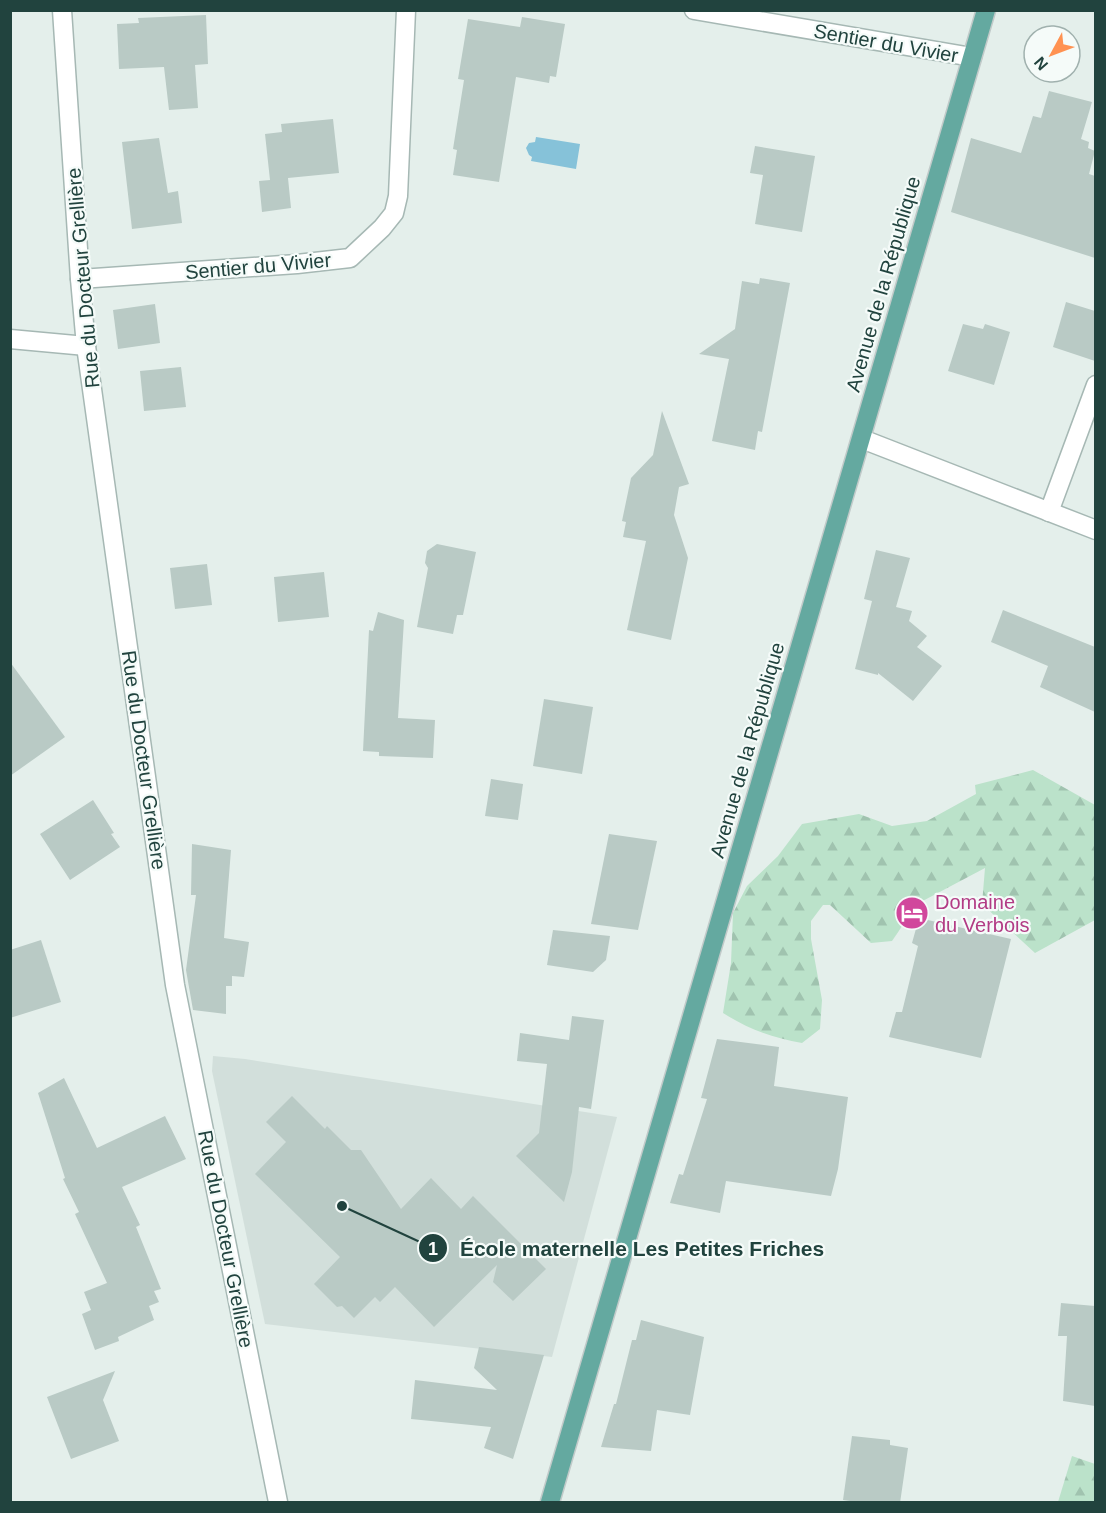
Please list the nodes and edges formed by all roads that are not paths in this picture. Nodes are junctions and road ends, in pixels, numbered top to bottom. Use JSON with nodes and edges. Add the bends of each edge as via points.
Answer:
{"nodes":[{"id":1,"x":62,"y":10,"type":"edge"},
{"id":2,"x":406,"y":10,"type":"edge"},
{"id":3,"x":694,"y":10,"type":"edge"},
{"id":4,"x":986,"y":10,"type":"edge"},
{"id":5,"x":972,"y":57,"type":"junction"},
{"id":6,"x":80,"y":279,"type":"junction"},
{"id":7,"x":10,"y":339,"type":"edge"},
{"id":8,"x":86,"y":346,"type":"junction"},
{"id":9,"x":1095,"y":385,"type":"edge"},
{"id":10,"x":862,"y":439,"type":"junction"},
{"id":11,"x":1049,"y":512,"type":"junction"},
{"id":12,"x":1095,"y":530,"type":"edge"},
{"id":13,"x":278,"y":1503,"type":"edge"},
{"id":14,"x":550,"y":1503,"type":"edge"}],
"edges":[{"from":1,"to":6,"type":"street","name":"Rue du Docteur Grellière"},
{"from":2,"to":6,"type":"street","name":"Sentier du Vivier","via":[[398,196],[394,213],[350,258]]},
{"from":3,"to":5,"type":"street","name":"Sentier du Vivier"},
{"from":4,"to":5,"type":"main road","name":"Avenue de la République"},
{"from":5,"to":10,"type":"main road","name":"Avenue de la République"},
{"from":6,"to":8,"type":"street","name":"Rue du Docteur Grellière"},
{"from":7,"to":8,"type":"street"},
{"from":8,"to":13,"type":"street","name":"Rue du Docteur Grellière","via":[[175,985]]},
{"from":9,"to":11,"type":"street"},
{"from":10,"to":11,"type":"street"},
{"from":10,"to":14,"type":"main road","name":"Avenue de la République"},
{"from":11,"to":12,"type":"street"}]}
